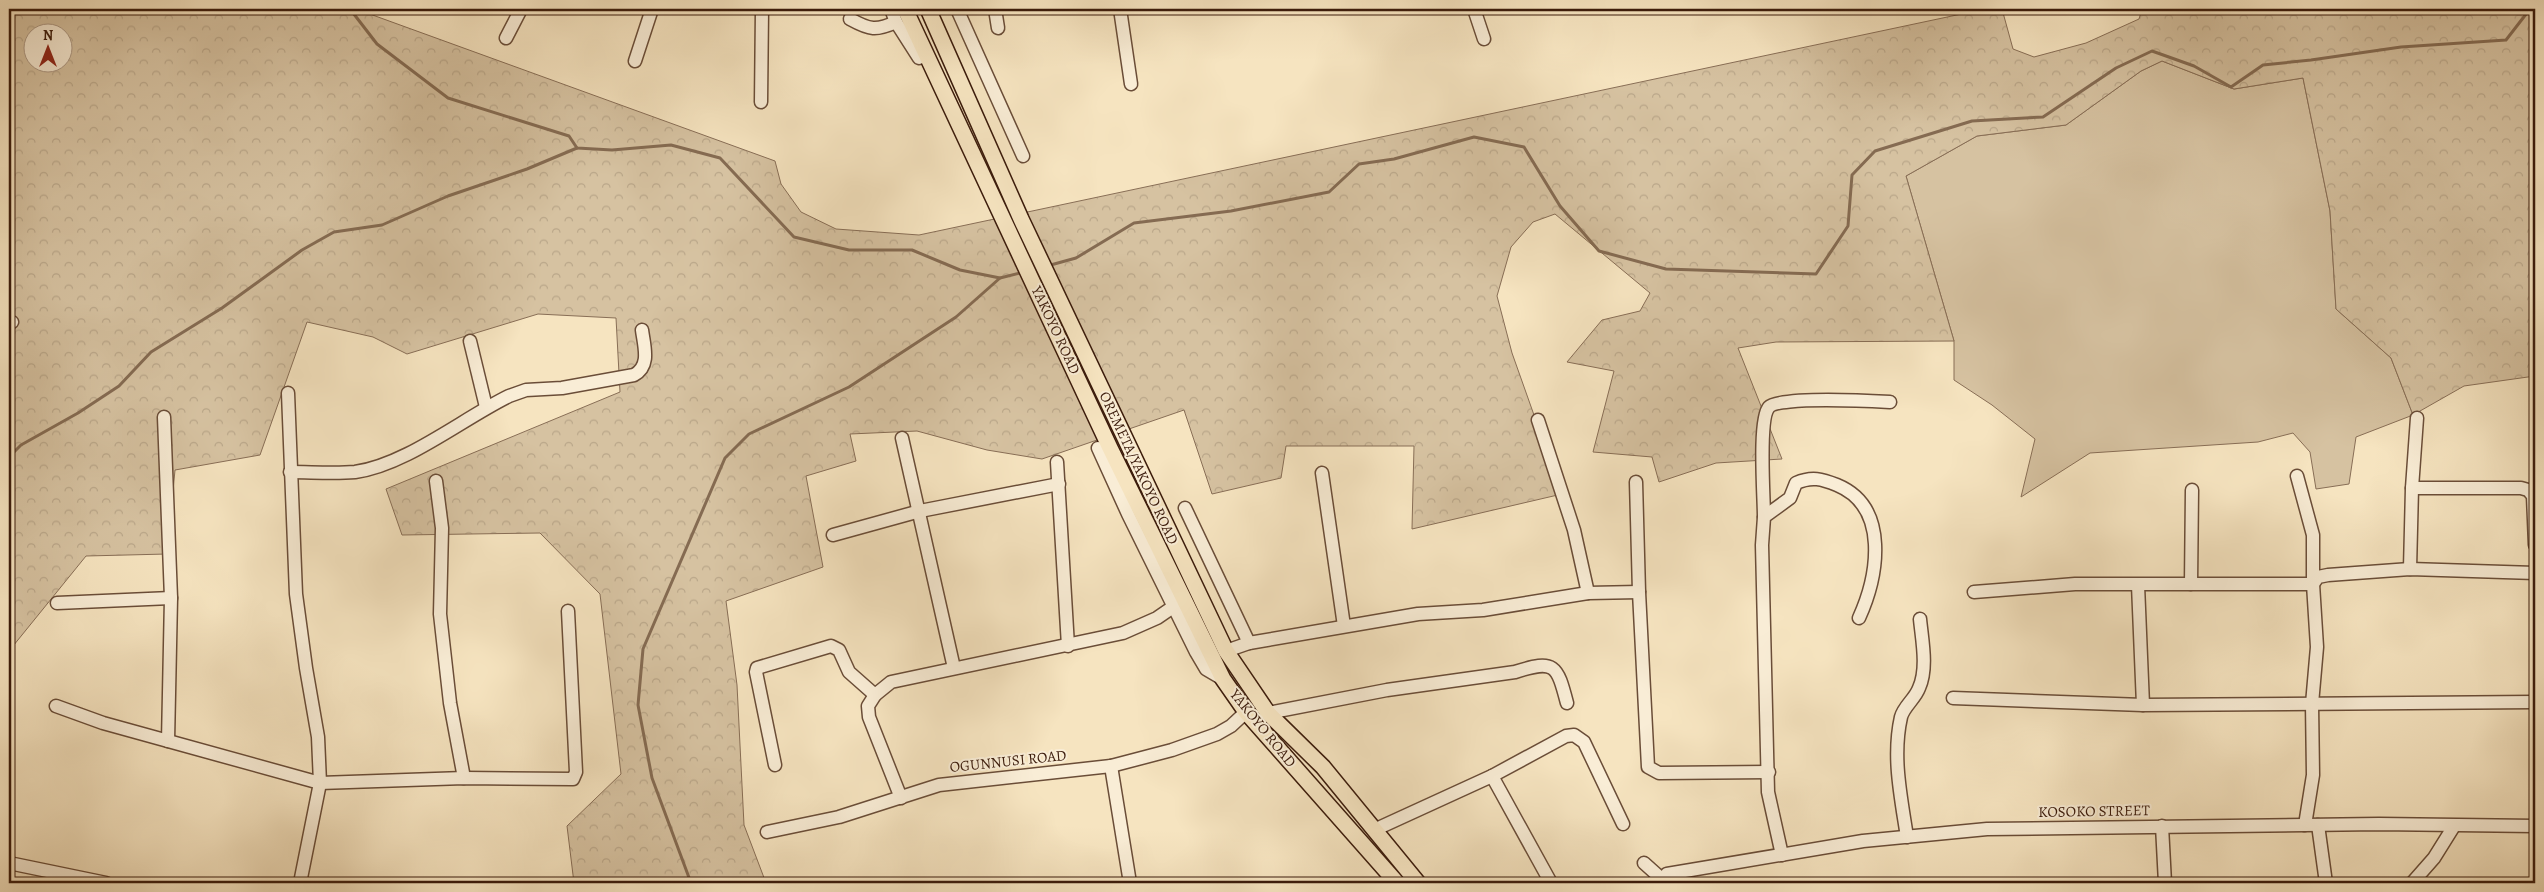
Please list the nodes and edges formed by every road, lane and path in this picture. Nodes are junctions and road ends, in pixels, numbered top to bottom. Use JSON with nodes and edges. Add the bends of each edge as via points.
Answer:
{"nodes":[{"id":1,"x":521,"y":9,"type":"edge"},
{"id":2,"x":652,"y":9,"type":"edge"},
{"id":3,"x":762,"y":9,"type":"edge"},
{"id":4,"x":891,"y":9,"type":"edge"},
{"id":5,"x":905,"y":9,"type":"edge"},
{"id":6,"x":928,"y":9,"type":"edge"},
{"id":7,"x":957,"y":9,"type":"edge"},
{"id":8,"x":995,"y":9,"type":"edge"},
{"id":9,"x":1120,"y":9,"type":"edge"},
{"id":10,"x":1474,"y":9,"type":"edge"},
{"id":11,"x":850,"y":19,"type":"dead end"},
{"id":12,"x":896,"y":22,"type":"junction"},
{"id":13,"x":998,"y":28,"type":"dead end"},
{"id":14,"x":506,"y":38,"type":"dead end"},
{"id":15,"x":1484,"y":39,"type":"dead end"},
{"id":16,"x":919,"y":58,"type":"dead end"},
{"id":17,"x":635,"y":61,"type":"dead end"},
{"id":18,"x":1131,"y":84,"type":"dead end"},
{"id":19,"x":761,"y":102,"type":"dead end"},
{"id":20,"x":1022,"y":156,"type":"dead end"},
{"id":21,"x":642,"y":330,"type":"dead end"},
{"id":22,"x":470,"y":342,"type":"dead end"},
{"id":23,"x":288,"y":393,"type":"dead end"},
{"id":24,"x":1890,"y":402,"type":"dead end"},
{"id":25,"x":486,"y":407,"type":"junction"},
{"id":26,"x":164,"y":417,"type":"dead end"},
{"id":27,"x":2417,"y":418,"type":"dead end"},
{"id":28,"x":1538,"y":420,"type":"dead end"},
{"id":29,"x":902,"y":438,"type":"dead end"},
{"id":30,"x":1098,"y":448,"type":"dead end"},
{"id":31,"x":1057,"y":462,"type":"dead end"},
{"id":32,"x":290,"y":472,"type":"junction"},
{"id":33,"x":1322,"y":472,"type":"dead end"},
{"id":34,"x":2297,"y":476,"type":"dead end"},
{"id":35,"x":436,"y":481,"type":"dead end"},
{"id":36,"x":1636,"y":482,"type":"dead end"},
{"id":37,"x":1059,"y":484,"type":"junction"},
{"id":38,"x":2412,"y":488,"type":"junction"},
{"id":39,"x":2192,"y":490,"type":"dead end"},
{"id":40,"x":1185,"y":508,"type":"dead end"},
{"id":41,"x":920,"y":511,"type":"junction"},
{"id":42,"x":1764,"y":517,"type":"junction"},
{"id":43,"x":833,"y":534,"type":"dead end"},
{"id":44,"x":2535,"y":545,"type":"edge"},
{"id":45,"x":2410,"y":569,"type":"junction"},
{"id":46,"x":2535,"y":573,"type":"edge"},
{"id":47,"x":2138,"y":584,"type":"junction"},
{"id":48,"x":2191,"y":584,"type":"junction"},
{"id":49,"x":2313,"y":584,"type":"junction"},
{"id":50,"x":1639,"y":592,"type":"junction"},
{"id":51,"x":1974,"y":592,"type":"dead end"},
{"id":52,"x":1588,"y":593,"type":"junction"},
{"id":53,"x":172,"y":598,"type":"junction"},
{"id":54,"x":57,"y":603,"type":"dead end"},
{"id":55,"x":1173,"y":607,"type":"junction"},
{"id":56,"x":568,"y":611,"type":"dead end"},
{"id":57,"x":1859,"y":618,"type":"dead end"},
{"id":58,"x":1920,"y":619,"type":"dead end"},
{"id":59,"x":1344,"y":626,"type":"junction"},
{"id":60,"x":1249,"y":643,"type":"junction"},
{"id":61,"x":1068,"y":646,"type":"junction"},
{"id":62,"x":1226,"y":651,"type":"junction"},
{"id":63,"x":954,"y":668,"type":"junction"},
{"id":64,"x":1224,"y":679,"type":"junction"},
{"id":65,"x":875,"y":695,"type":"junction"},
{"id":66,"x":1953,"y":698,"type":"dead end"},
{"id":67,"x":2535,"y":702,"type":"edge"},
{"id":68,"x":1567,"y":703,"type":"dead end"},
{"id":69,"x":2312,"y":704,"type":"junction"},
{"id":70,"x":2142,"y":705,"type":"junction"},
{"id":71,"x":56,"y":706,"type":"dead end"},
{"id":72,"x":1246,"y":712,"type":"junction"},
{"id":73,"x":1268,"y":713,"type":"junction"},
{"id":74,"x":168,"y":741,"type":"junction"},
{"id":75,"x":775,"y":765,"type":"dead end"},
{"id":76,"x":1111,"y":766,"type":"junction"},
{"id":77,"x":1768,"y":772,"type":"junction"},
{"id":78,"x":1492,"y":776,"type":"junction"},
{"id":79,"x":464,"y":778,"type":"junction"},
{"id":80,"x":320,"y":783,"type":"junction"},
{"id":81,"x":900,"y":798,"type":"junction"},
{"id":82,"x":1624,"y":824,"type":"dead end"},
{"id":83,"x":2305,"y":825,"type":"junction"},
{"id":84,"x":2318,"y":825,"type":"junction"},
{"id":85,"x":2162,"y":826,"type":"junction"},
{"id":86,"x":2454,"y":826,"type":"junction"},
{"id":87,"x":2535,"y":826,"type":"edge"},
{"id":88,"x":1374,"y":830,"type":"junction"},
{"id":89,"x":767,"y":832,"type":"dead end"},
{"id":90,"x":1907,"y":837,"type":"junction"},
{"id":91,"x":1782,"y":855,"type":"junction"},
{"id":92,"x":9,"y":863,"type":"edge"},
{"id":93,"x":1644,"y":863,"type":"dead end"},
{"id":94,"x":1664,"y":882,"type":"edge"},
{"id":95,"x":103,"y":883,"type":"edge"},
{"id":96,"x":300,"y":883,"type":"edge"},
{"id":97,"x":1130,"y":883,"type":"edge"},
{"id":98,"x":1397,"y":883,"type":"edge"},
{"id":99,"x":1418,"y":883,"type":"edge"},
{"id":100,"x":1551,"y":883,"type":"edge"},
{"id":101,"x":2165,"y":883,"type":"edge"},
{"id":102,"x":2326,"y":883,"type":"edge"},
{"id":103,"x":2412,"y":883,"type":"edge"}],
"edges":[{"from":1,"to":14,"type":"street"},
{"from":2,"to":17,"type":"street"},
{"from":3,"to":19,"type":"street"},
{"from":4,"to":12,"type":"street"},
{"from":5,"to":64,"type":"main road","name":"YAKOYO ROAD"},
{"from":6,"to":62,"type":"main road","name":"OREMETA/YAKOYO ROAD","via":[[1021,220]]},
{"from":7,"to":20,"type":"street"},
{"from":8,"to":13,"type":"street"},
{"from":9,"to":18,"type":"street"},
{"from":10,"to":15,"type":"street"},
{"from":11,"to":12,"type":"street","via":[[867,28],[881,29]]},
{"from":12,"to":16,"type":"street"},
{"from":21,"to":25,"type":"street","via":[[645,364],[642,371],[634,375],[562,388],[526,390]]},
{"from":22,"to":25,"type":"street"},
{"from":23,"to":32,"type":"street"},
{"from":24,"to":42,"type":"street","via":[[1791,402],[1768,408],[1763,424]]},
{"from":25,"to":32,"type":"street","via":[[396,460],[369,469]]},
{"from":26,"to":53,"type":"street"},
{"from":27,"to":38,"type":"street"},
{"from":28,"to":52,"type":"street","via":[[1574,530]]},
{"from":29,"to":41,"type":"street"},
{"from":30,"to":55,"type":"street"},
{"from":31,"to":37,"type":"street"},
{"from":32,"to":80,"type":"street","via":[[296,594],[318,737]]},
{"from":33,"to":59,"type":"street"},
{"from":34,"to":49,"type":"street","via":[[2313,535]]},
{"from":35,"to":79,"type":"street","via":[[442,528],[440,614],[450,703]]},
{"from":36,"to":50,"type":"street"},
{"from":37,"to":41,"type":"street"},
{"from":37,"to":61,"type":"street"},
{"from":38,"to":44,"type":"street","via":[[2528,490],[2533,496]]},
{"from":38,"to":45,"type":"street"},
{"from":39,"to":48,"type":"street"},
{"from":40,"to":60,"type":"street"},
{"from":41,"to":43,"type":"street"},
{"from":41,"to":63,"type":"street"},
{"from":42,"to":57,"type":"street","via":[[1790,498],[1796,483],[1806,479],[1819,478],[1860,499],[1872,518],[1875,533],[1873,581]]},
{"from":42,"to":77,"type":"street"},
{"from":45,"to":46,"type":"street"},
{"from":45,"to":49,"type":"street","via":[[2318,577]]},
{"from":47,"to":48,"type":"street"},
{"from":47,"to":51,"type":"street","via":[[2075,584]]},
{"from":47,"to":70,"type":"street"},
{"from":48,"to":49,"type":"street"},
{"from":49,"to":69,"type":"street","via":[[2317,648]]},
{"from":50,"to":52,"type":"street"},
{"from":50,"to":77,"type":"street","via":[[1648,767],[1659,773]]},
{"from":52,"to":59,"type":"street","via":[[1483,610],[1418,614]]},
{"from":53,"to":54,"type":"street"},
{"from":53,"to":74,"type":"street"},
{"from":55,"to":61,"type":"street","via":[[1123,633]]},
{"from":55,"to":64,"type":"street","via":[[1206,668]]},
{"from":56,"to":79,"type":"street","via":[[574,779]]},
{"from":58,"to":90,"type":"street","via":[[1924,675],[1919,690],[1902,715],[1897,742],[1898,778]]},
{"from":59,"to":60,"type":"street"},
{"from":60,"to":62,"type":"street"},
{"from":61,"to":63,"type":"street"},
{"from":62,"to":73,"type":"main road","name":"OREMETA/YAKOYO ROAD"},
{"from":63,"to":65,"type":"street","via":[[892,682]]},
{"from":64,"to":72,"type":"main road","name":"YAKOYO ROAD"},
{"from":65,"to":75,"type":"street","via":[[849,672],[839,650],[832,646],[758,668],[756,672]]},
{"from":65,"to":81,"type":"street","via":[[868,706],[869,717]]},
{"from":66,"to":70,"type":"street"},
{"from":67,"to":69,"type":"street"},
{"from":68,"to":73,"type":"street","via":[[1560,675],[1545,665]]},
{"from":69,"to":70,"type":"street"},
{"from":69,"to":83,"type":"street","via":[[2313,775]]},
{"from":71,"to":74,"type":"street","via":[[79,716]]},
{"from":72,"to":76,"type":"street","name":"OGUNNUSI ROAD","via":[[1217,734]]},
{"from":72,"to":98,"type":"main road","name":"YAKOYO ROAD"},
{"from":73,"to":88,"type":"main road","name":"OREMETA/YAKOYO ROAD","via":[[1323,767]]},
{"from":74,"to":80,"type":"street"},
{"from":76,"to":81,"type":"street","name":"OGUNNUSI ROAD","via":[[940,785]]},
{"from":76,"to":97,"type":"street"},
{"from":77,"to":91,"type":"street","via":[[1768,798]]},
{"from":78,"to":82,"type":"street","via":[[1566,736],[1580,737]]},
{"from":78,"to":88,"type":"street"},
{"from":78,"to":100,"type":"street"},
{"from":79,"to":80,"type":"street"},
{"from":80,"to":96,"type":"street"},
{"from":81,"to":89,"type":"street","name":"OGUNNUSI ROAD","via":[[838,817]]},
{"from":83,"to":84,"type":"street","name":"KOSOKO STREET"},
{"from":83,"to":85,"type":"street","name":"KOSOKO STREET"},
{"from":84,"to":86,"type":"street","name":"KOSOKO STREET"},
{"from":84,"to":102,"type":"street"},
{"from":85,"to":90,"type":"street","name":"KOSOKO STREET","via":[[1987,829]]},
{"from":85,"to":101,"type":"street"},
{"from":86,"to":87,"type":"street","name":"KOSOKO STREET"},
{"from":86,"to":103,"type":"street","via":[[2434,858]]},
{"from":88,"to":99,"type":"main road","name":"OREMETA/YAKOYO ROAD"},
{"from":90,"to":91,"type":"street","name":"KOSOKO STREET"},
{"from":91,"to":94,"type":"street","name":"KOSOKO STREET","via":[[1667,874]]},
{"from":92,"to":95,"type":"street"},
{"from":93,"to":94,"type":"street"}]}
